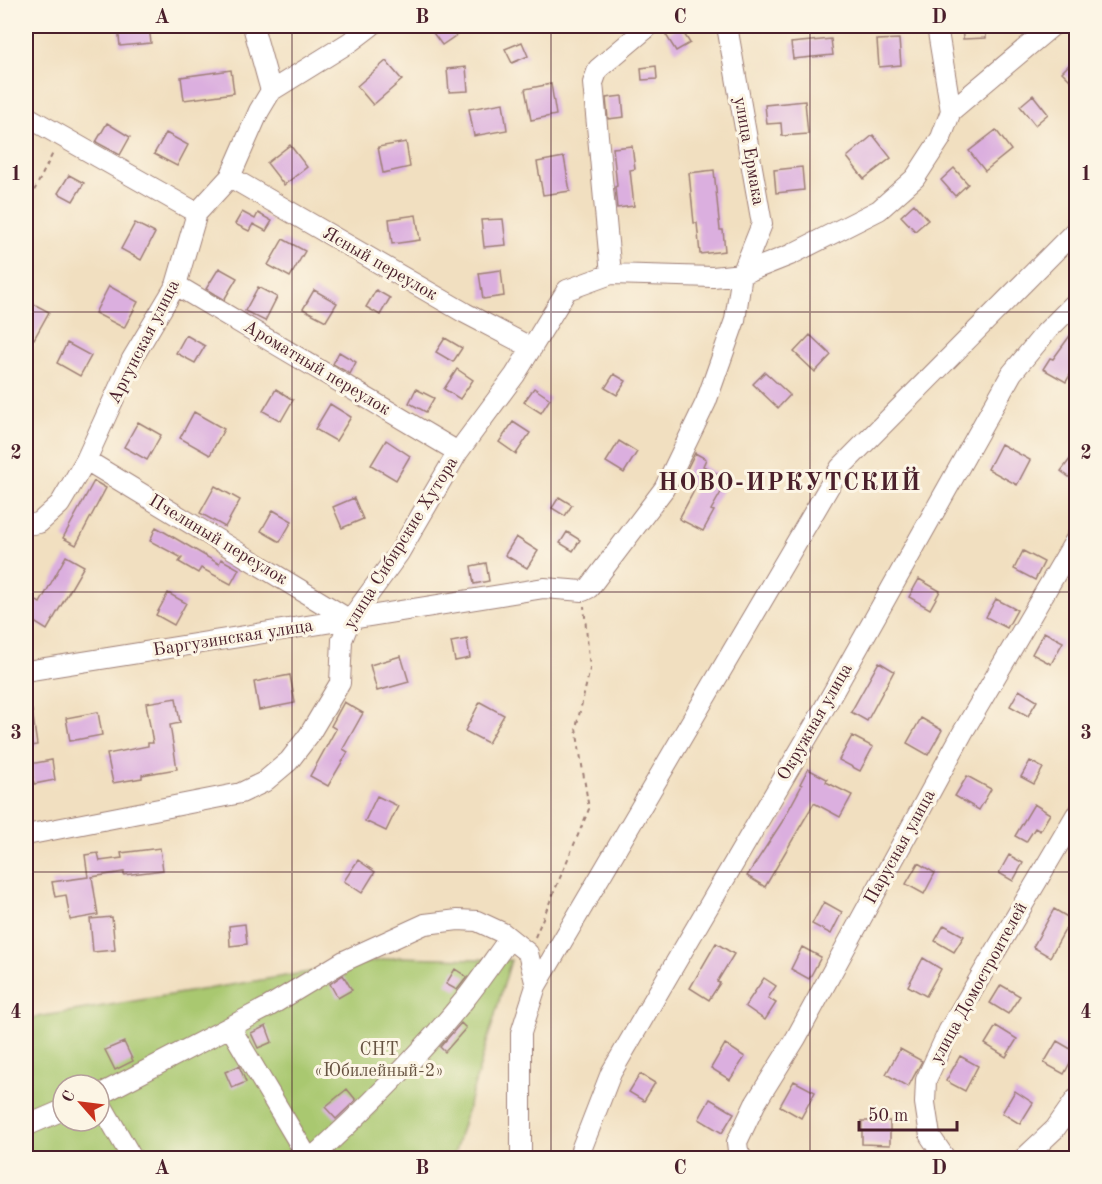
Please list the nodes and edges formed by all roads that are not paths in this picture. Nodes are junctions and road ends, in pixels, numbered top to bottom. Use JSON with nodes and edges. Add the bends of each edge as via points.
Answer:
{"nodes":[{"id":1,"x":254,"y":26,"type":"edge"},
{"id":2,"x":371,"y":26,"type":"edge"},
{"id":3,"x":649,"y":26,"type":"edge"},
{"id":4,"x":727,"y":26,"type":"edge"},
{"id":5,"x":937,"y":26,"type":"edge"},
{"id":6,"x":1052,"y":26,"type":"edge"},
{"id":7,"x":271,"y":91,"type":"junction"},
{"id":8,"x":951,"y":111,"type":"junction"},
{"id":9,"x":26,"y":116,"type":"edge"},
{"id":10,"x":230,"y":177,"type":"junction"},
{"id":11,"x":197,"y":213,"type":"junction"},
{"id":12,"x":1077,"y":230,"type":"edge"},
{"id":13,"x":611,"y":274,"type":"junction"},
{"id":14,"x":742,"y":274,"type":"junction"},
{"id":15,"x":176,"y":285,"type":"junction"},
{"id":16,"x":1077,"y":302,"type":"edge"},
{"id":17,"x":532,"y":348,"type":"junction"},
{"id":18,"x":458,"y":452,"type":"junction"},
{"id":19,"x":86,"y":460,"type":"junction"},
{"id":20,"x":26,"y":525,"type":"edge"},
{"id":21,"x":1077,"y":539,"type":"edge"},
{"id":22,"x":583,"y":591,"type":"joint"},
{"id":23,"x":350,"y":620,"type":"junction"},
{"id":24,"x":26,"y":671,"type":"edge"},
{"id":25,"x":1077,"y":815,"type":"edge"},
{"id":26,"x":26,"y":835,"type":"edge"},
{"id":27,"x":509,"y":939,"type":"junction"},
{"id":28,"x":536,"y":986,"type":"junction"},
{"id":29,"x":230,"y":1027,"type":"junction"},
{"id":30,"x":111,"y":1089,"type":"edge"},
{"id":31,"x":1077,"y":1099,"type":"edge"},
{"id":32,"x":51,"y":1115,"type":"edge"},
{"id":33,"x":111,"y":1122,"type":"edge"},
{"id":34,"x":26,"y":1126,"type":"edge"},
{"id":35,"x":132,"y":1158,"type":"edge"},
{"id":36,"x":310,"y":1158,"type":"edge"},
{"id":37,"x":521,"y":1158,"type":"edge"},
{"id":38,"x":581,"y":1158,"type":"edge"},
{"id":39,"x":742,"y":1158,"type":"edge"},
{"id":40,"x":945,"y":1158,"type":"edge"},
{"id":41,"x":1024,"y":1158,"type":"edge"}],
"edges":[{"from":1,"to":7,"type":"street"},
{"from":2,"to":7,"type":"street","name":"Аргунская улица"},
{"from":3,"to":13,"type":"street","via":[[598,69],[592,83]]},
{"from":4,"to":14,"type":"street","name":"улица Ермака","via":[[762,224]]},
{"from":5,"to":8,"type":"street"},
{"from":6,"to":8,"type":"street"},
{"from":7,"to":10,"type":"street","name":"Аргунская улица"},
{"from":8,"to":14,"type":"street","via":[[941,138],[915,178],[879,210],[790,255]]},
{"from":9,"to":11,"type":"street"},
{"from":10,"to":11,"type":"street","name":"Аргунская улица"},
{"from":10,"to":17,"type":"street","name":"Ясный переулок"},
{"from":11,"to":15,"type":"street","name":"Аргунская улица"},
{"from":12,"to":28,"type":"street","via":[[840,468]]},
{"from":13,"to":14,"type":"street"},
{"from":13,"to":17,"type":"street","name":"улица Сибирские Хутора","via":[[567,290]]},
{"from":14,"to":22,"type":"street","name":"улица Ермака","via":[[735,320],[706,402],[663,489],[610,562]]},
{"from":15,"to":18,"type":"street","name":"Ароматный переулок"},
{"from":15,"to":19,"type":"street","name":"Аргунская улица","via":[[132,359]]},
{"from":16,"to":38,"type":"street","name":"Окружная улица","via":[[1012,373],[817,720],[611,1073]]},
{"from":17,"to":18,"type":"street","name":"улица Сибирские Хутора"},
{"from":18,"to":23,"type":"street","name":"улица Сибирские Хутора","via":[[399,553]]},
{"from":19,"to":20,"type":"street","name":"Аргунская улица","via":[[60,504],[39,523]]},
{"from":19,"to":23,"type":"street","name":"Пчелиный переулок"},
{"from":21,"to":39,"type":"street","name":"Парусная улица","via":[[963,732],[755,1104],[737,1142]]},
{"from":22,"to":23,"type":"street","name":"Баргузинская улица","via":[[544,588]]},
{"from":23,"to":24,"type":"street","name":"Баргузинская улица"},
{"from":23,"to":26,"type":"street","name":"улица Сибирские Хутора","via":[[342,640],[340,683],[309,735],[289,761],[264,782],[241,793]]},
{"from":25,"to":40,"type":"street","name":"улица Домостроителей","via":[[949,1030],[926,1080],[930,1136]]},
{"from":27,"to":28,"type":"street","via":[[528,953]]},
{"from":27,"to":29,"type":"street","via":[[477,921],[425,924],[344,961]]},
{"from":27,"to":36,"type":"street","via":[[436,1033],[352,1122]]},
{"from":28,"to":37,"type":"street","via":[[520,1033]]},
{"from":29,"to":30,"type":"street"},
{"from":29,"to":36,"type":"street"},
{"from":31,"to":41,"type":"street","via":[[1055,1129]]},
{"from":32,"to":34,"type":"street"},
{"from":33,"to":35,"type":"street"}]}
